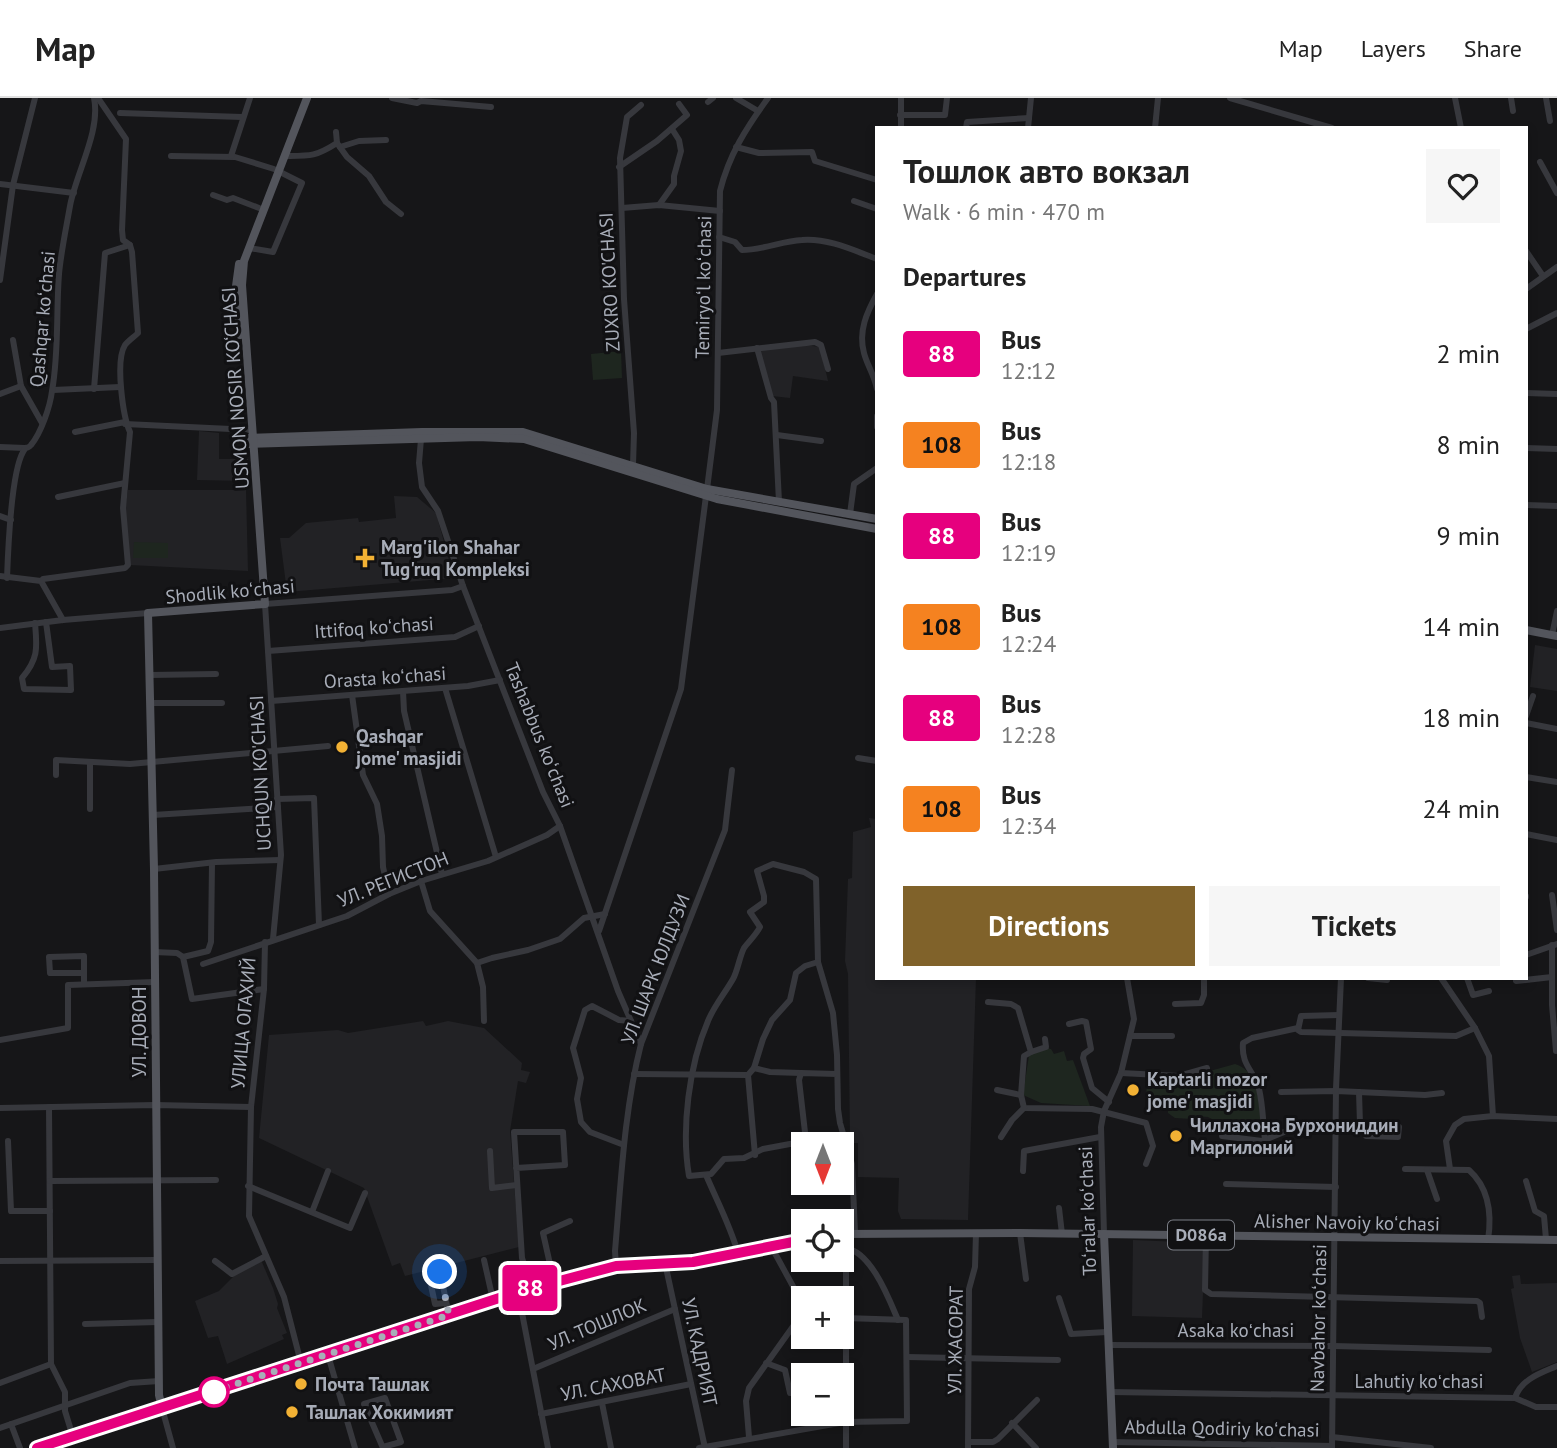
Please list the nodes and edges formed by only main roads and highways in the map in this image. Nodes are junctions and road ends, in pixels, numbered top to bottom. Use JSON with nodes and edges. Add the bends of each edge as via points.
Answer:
{"nodes":[{"id":1,"x":301,"y":98,"type":"edge"},
{"id":2,"x":307,"y":98,"type":"edge"},
{"id":3,"x":276,"y":170,"type":"junction"},
{"id":4,"x":269,"y":188,"type":"junction"},
{"id":5,"x":421,"y":435,"type":"junction"},
{"id":6,"x":251,"y":437,"type":"junction"},
{"id":7,"x":706,"y":492,"type":"junction"},
{"id":8,"x":875,"y":519,"type":"edge"},
{"id":9,"x":875,"y":528,"type":"edge"},
{"id":10,"x":265,"y":604,"type":"joint"},
{"id":11,"x":148,"y":614,"type":"joint"},
{"id":12,"x":1528,"y":632,"type":"edge"},
{"id":13,"x":1555,"y":636,"type":"edge"},
{"id":14,"x":854,"y":1233,"type":"edge"},
{"id":15,"x":1104,"y":1234,"type":"junction"},
{"id":16,"x":1557,"y":1240,"type":"edge"},
{"id":17,"x":791,"y":1242,"type":"edge"},
{"id":18,"x":162,"y":1408,"type":"junction"},
{"id":19,"x":1112,"y":1445,"type":"edge"},
{"id":20,"x":37,"y":1448,"type":"edge"}],
"edges":[{"from":1,"to":3,"type":"main road","name":"USMON NOSIR KO‘CHASI"},
{"from":2,"to":3,"type":"main road","name":"USMON NOSIR KO‘CHASI"},
{"from":3,"to":4,"type":"main road","name":"USMON NOSIR KO‘CHASI"},
{"from":4,"to":6,"type":"main road","name":"USMON NOSIR KO‘CHASI","via":[[244,261],[242,285]]},
{"from":4,"to":6,"type":"main road","name":"USMON NOSIR KO‘CHASI","via":[[240,257],[237,278]]},
{"from":5,"to":6,"type":"main road"},
{"from":5,"to":7,"type":"main road","via":[[524,439]]},
{"from":5,"to":7,"type":"main road","via":[[523,432]]},
{"from":6,"to":10,"type":"main road","name":"USMON NOSIR KO‘CHASI"},
{"from":7,"to":8,"type":"main road"},
{"from":7,"to":9,"type":"main road","via":[[735,503]]},
{"from":10,"to":11,"type":"main road","name":"Shodlik koʻchasi"},
{"from":11,"to":18,"type":"main road","name":"УЛ. ДОВОН"},
{"from":12,"to":13,"type":"main road"},
{"from":14,"to":15,"type":"main road","name":"Alisher Navoiy koʻchasi","number":"D086a"},
{"from":15,"to":16,"type":"main road","name":"Alisher Navoiy koʻchasi","number":"D086a"},
{"from":15,"to":19,"type":"main road","name":"Toʻralar koʻchasi"},
{"from":17,"to":18,"type":"main road","via":[[693,1262],[616,1266],[554,1282]]},
{"from":18,"to":20,"type":"main road"}]}
